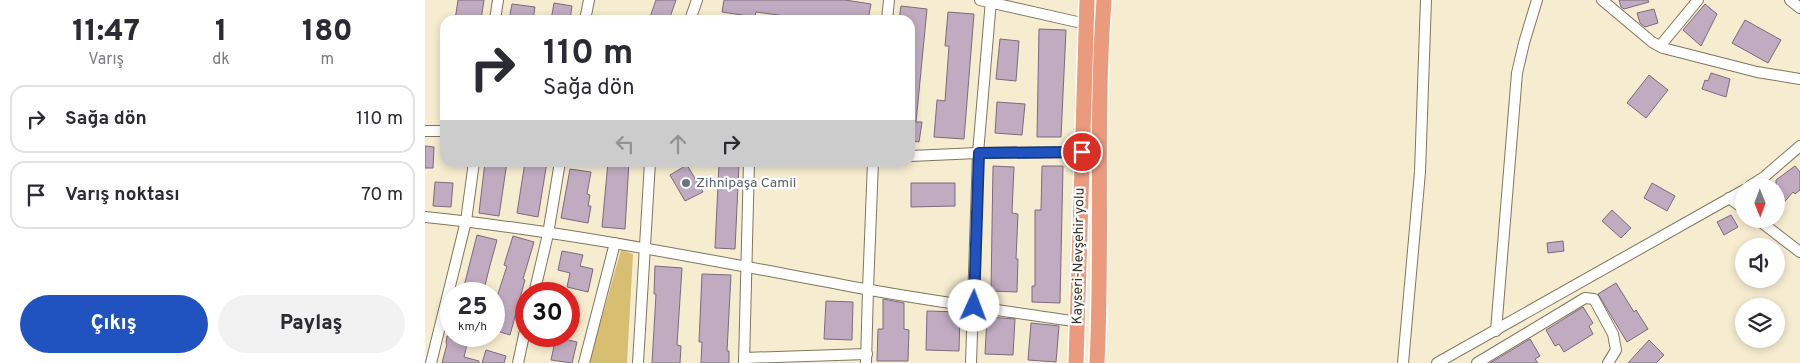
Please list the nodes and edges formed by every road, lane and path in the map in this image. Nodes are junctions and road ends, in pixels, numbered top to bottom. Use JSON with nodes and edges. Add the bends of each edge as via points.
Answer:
{"nodes":[{"id":1,"x":498,"y":0,"type":"edge"},
{"id":2,"x":589,"y":0,"type":"edge"},
{"id":3,"x":697,"y":0,"type":"edge"},
{"id":4,"x":889,"y":0,"type":"edge"},
{"id":5,"x":980,"y":0,"type":"edge"},
{"id":6,"x":1087,"y":0,"type":"edge"},
{"id":7,"x":1104,"y":0,"type":"edge"},
{"id":8,"x":1426,"y":0,"type":"edge"},
{"id":9,"x":1537,"y":0,"type":"edge"},
{"id":10,"x":1602,"y":0,"type":"edge"},
{"id":11,"x":1698,"y":0,"type":"edge"},
{"id":12,"x":1790,"y":0,"type":"edge"},
{"id":13,"x":991,"y":1,"type":"edge"},
{"id":14,"x":1800,"y":8,"type":"edge"},
{"id":15,"x":496,"y":15,"type":"edge"},
{"id":16,"x":586,"y":15,"type":"edge"},
{"id":17,"x":692,"y":15,"type":"edge"},
{"id":18,"x":888,"y":15,"type":"edge"},
{"id":19,"x":1086,"y":24,"type":"junction"},
{"id":20,"x":1660,"y":46,"type":"junction"},
{"id":21,"x":1800,"y":79,"type":"edge"},
{"id":22,"x":425,"y":130,"type":"edge"},
{"id":23,"x":440,"y":132,"type":"edge"},
{"id":24,"x":1800,"y":146,"type":"edge"},
{"id":25,"x":1082,"y":152,"type":"junction"},
{"id":26,"x":979,"y":153,"type":"junction"},
{"id":27,"x":915,"y":156,"type":"edge"},
{"id":28,"x":473,"y":167,"type":"edge"},
{"id":29,"x":559,"y":167,"type":"edge"},
{"id":30,"x":650,"y":167,"type":"edge"},
{"id":31,"x":749,"y":167,"type":"edge"},
{"id":32,"x":873,"y":167,"type":"edge"},
{"id":33,"x":1762,"y":178,"type":"edge"},
{"id":34,"x":1735,"y":195,"type":"edge"},
{"id":35,"x":1729,"y":198,"type":"junction"},
{"id":36,"x":1735,"y":202,"type":"edge"},
{"id":37,"x":425,"y":217,"type":"edge"},
{"id":38,"x":466,"y":221,"type":"junction"},
{"id":39,"x":1769,"y":228,"type":"edge"},
{"id":40,"x":548,"y":234,"type":"junction"},
{"id":41,"x":615,"y":244,"type":"junction"},
{"id":42,"x":644,"y":248,"type":"junction"},
{"id":43,"x":1800,"y":252,"type":"edge"},
{"id":44,"x":746,"y":266,"type":"junction"},
{"id":45,"x":537,"y":282,"type":"edge"},
{"id":46,"x":867,"y":289,"type":"junction"},
{"id":47,"x":974,"y":306,"type":"junction"},
{"id":48,"x":1078,"y":322,"type":"junction"},
{"id":49,"x":1496,"y":331,"type":"junction"},
{"id":50,"x":521,"y":347,"type":"edge"},
{"id":51,"x":867,"y":358,"type":"edge"},
{"id":52,"x":744,"y":361,"type":"edge"},
{"id":53,"x":431,"y":363,"type":"edge"},
{"id":54,"x":518,"y":363,"type":"edge"},
{"id":55,"x":584,"y":363,"type":"edge"},
{"id":56,"x":638,"y":363,"type":"edge"},
{"id":57,"x":971,"y":363,"type":"edge"},
{"id":58,"x":1076,"y":363,"type":"edge"},
{"id":59,"x":1097,"y":363,"type":"edge"},
{"id":60,"x":1403,"y":363,"type":"edge"},
{"id":61,"x":1437,"y":363,"type":"edge"},
{"id":62,"x":1477,"y":363,"type":"edge"},
{"id":63,"x":1608,"y":363,"type":"edge"}],
"edges":[{"from":1,"to":15,"type":"street"},
{"from":2,"to":16,"type":"street"},
{"from":3,"to":17,"type":"street"},
{"from":4,"to":18,"type":"street"},
{"from":5,"to":13,"type":"street"},
{"from":6,"to":19,"type":"highway","name":"Kayseri-Nevşehir yolu"},
{"from":7,"to":59,"type":"highway","name":"Kayseri-Nevşehir yolu"},
{"from":8,"to":60,"type":"street","via":[[1421,172]]},
{"from":9,"to":49,"type":"street","via":[[1517,73]]},
{"from":10,"to":20,"type":"street"},
{"from":11,"to":20,"type":"street"},
{"from":12,"to":14,"type":"street"},
{"from":13,"to":19,"type":"street"},
{"from":13,"to":26,"type":"street"},
{"from":19,"to":25,"type":"highway","name":"Kayseri-Nevşehir yolu"},
{"from":20,"to":21,"type":"street","via":[[1757,72]]},
{"from":22,"to":23,"type":"street"},
{"from":24,"to":33,"type":"street"},
{"from":25,"to":26,"type":"street"},
{"from":25,"to":48,"type":"highway","name":"Kayseri-Nevşehir yolu"},
{"from":26,"to":27,"type":"street"},
{"from":26,"to":47,"type":"street"},
{"from":28,"to":38,"type":"street"},
{"from":29,"to":40,"type":"street"},
{"from":30,"to":42,"type":"street"},
{"from":31,"to":44,"type":"street"},
{"from":32,"to":46,"type":"street"},
{"from":34,"to":35,"type":"street"},
{"from":35,"to":36,"type":"street"},
{"from":35,"to":49,"type":"street"},
{"from":37,"to":38,"type":"street"},
{"from":38,"to":40,"type":"street"},
{"from":38,"to":53,"type":"street"},
{"from":39,"to":43,"type":"street"},
{"from":40,"to":41,"type":"street"},
{"from":40,"to":45,"type":"street"},
{"from":41,"to":42,"type":"street"},
{"from":41,"to":55,"type":"street"},
{"from":42,"to":44,"type":"street"},
{"from":42,"to":56,"type":"street"},
{"from":44,"to":46,"type":"street"},
{"from":44,"to":52,"type":"street"},
{"from":46,"to":47,"type":"street"},
{"from":46,"to":51,"type":"street"},
{"from":47,"to":48,"type":"street"},
{"from":47,"to":57,"type":"street"},
{"from":48,"to":58,"type":"highway","name":"Kayseri-Nevşehir yolu"},
{"from":49,"to":61,"type":"street"},
{"from":50,"to":54,"type":"street"},
{"from":51,"to":52,"type":"street"},
{"from":62,"to":63,"type":"street","via":[[1585,298],[1593,299],[1613,334],[1616,350]]}]}
